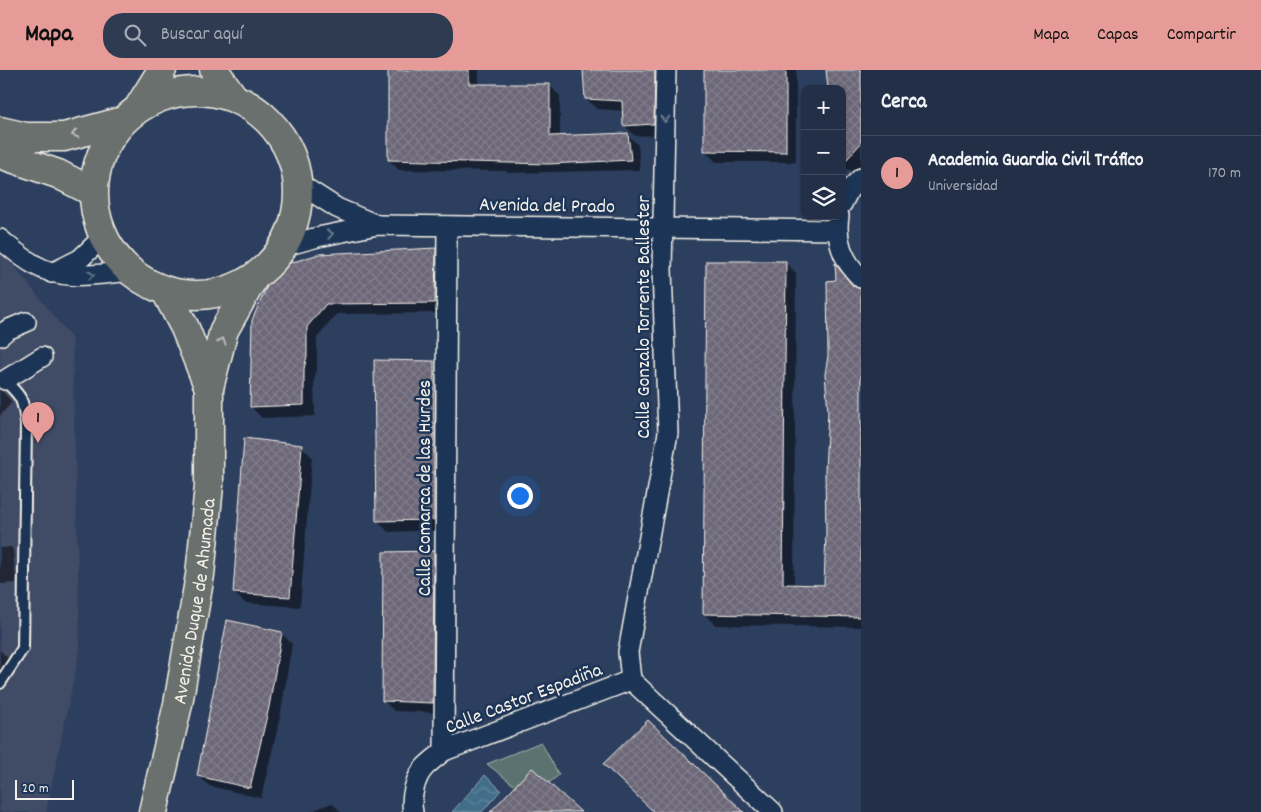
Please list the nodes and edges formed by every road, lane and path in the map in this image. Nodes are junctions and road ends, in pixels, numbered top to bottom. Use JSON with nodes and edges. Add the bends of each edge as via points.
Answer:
{"nodes":[{"id":1,"x":162,"y":70,"type":"edge"},
{"id":2,"x":214,"y":70,"type":"edge"},
{"id":3,"x":666,"y":70,"type":"edge"},
{"id":4,"x":234,"y":98,"type":"junction"},
{"id":5,"x":131,"y":114,"type":"junction"},
{"id":6,"x":0,"y":131,"type":"edge"},
{"id":7,"x":0,"y":154,"type":"edge"},
{"id":8,"x":861,"y":178,"type":"edge"},
{"id":9,"x":298,"y":183,"type":"junction"},
{"id":10,"x":94,"y":192,"type":"junction"},
{"id":11,"x":846,"y":196,"type":"edge"},
{"id":12,"x":838,"y":223,"type":"edge"},
{"id":13,"x":377,"y":225,"type":"junction"},
{"id":14,"x":447,"y":226,"type":"junction"},
{"id":15,"x":662,"y":228,"type":"junction"},
{"id":16,"x":104,"y":236,"type":"junction"},
{"id":17,"x":0,"y":240,"type":"edge"},
{"id":18,"x":284,"y":246,"type":"junction"},
{"id":19,"x":130,"y":271,"type":"junction"},
{"id":20,"x":52,"y":273,"type":"junction"},
{"id":21,"x":861,"y":278,"type":"edge"},
{"id":22,"x":254,"y":279,"type":"junction"},
{"id":23,"x":166,"y":292,"type":"junction"},
{"id":24,"x":26,"y":322,"type":"dead end"},
{"id":25,"x":0,"y":336,"type":"edge"},
{"id":26,"x":42,"y":357,"type":"dead end"},
{"id":27,"x":2,"y":378,"type":"edge"},
{"id":28,"x":209,"y":388,"type":"junction"},
{"id":29,"x":631,"y":680,"type":"junction"},
{"id":30,"x":0,"y":682,"type":"edge"},
{"id":31,"x":444,"y":751,"type":"junction"},
{"id":32,"x":153,"y":812,"type":"edge"},
{"id":33,"x":413,"y":812,"type":"edge"},
{"id":34,"x":773,"y":812,"type":"edge"}],
"edges":[{"from":1,"to":5,"type":"main road"},
{"from":2,"to":4,"type":"main road"},
{"from":3,"to":15,"type":"street","name":"Calle Gonzalo Torrente Ballester","one_way":true},
{"from":4,"to":5,"type":"main road","via":[[205,91],[174,93]]},
{"from":4,"to":9,"type":"main road","via":[[258,112],[278,132],[292,156]]},
{"from":5,"to":6,"type":"main road","one_way":true,"via":[[64,137],[26,138]]},
{"from":5,"to":10,"type":"main road","via":[[107,142],[97,166]]},
{"from":7,"to":10,"type":"main road","via":[[58,174]]},
{"from":8,"to":11,"type":"street"},
{"from":9,"to":13,"type":"street","name":"Avenida del Prado","via":[[337,208]]},
{"from":9,"to":18,"type":"main road","via":[[296,216]]},
{"from":10,"to":16,"type":"main road","via":[[98,222]]},
{"from":12,"to":15,"type":"street","name":"Avenida del Prado"},
{"from":12,"to":21,"type":"street","via":[[841,250],[850,268]]},
{"from":13,"to":14,"type":"street","name":"Avenida del Prado"},
{"from":18,"to":13,"type":"street","name":"Avenida del Prado","one_way":true},
{"from":14,"to":15,"type":"street","name":"Avenida del Prado"},
{"from":14,"to":31,"type":"street","name":"Calle Comarca de las Hurdes"},
{"from":15,"to":29,"type":"street","name":"Calle Gonzalo Torrente Ballester","via":[[668,433],[628,652]]},
{"from":16,"to":19,"type":"main road","via":[[110,250]]},
{"from":16,"to":20,"type":"street","via":[[80,259]]},
{"from":17,"to":20,"type":"street","via":[[34,265]]},
{"from":18,"to":22,"type":"main road"},
{"from":20,"to":19,"type":"street","one_way":true,"via":[[72,277]]},
{"from":19,"to":23,"type":"main road"},
{"from":22,"to":23,"type":"main road","via":[[226,292],[196,296]]},
{"from":28,"to":22,"type":"main road","name":"Avenida Duque de Ahumada","one_way":true,"via":[[224,330]]},
{"from":23,"to":28,"type":"main road","name":"Avenida Duque de Ahumada","via":[[185,328]]},
{"from":24,"to":25,"type":"street"},
{"from":26,"to":27,"type":"street"},
{"from":27,"to":30,"type":"lane","via":[[24,403],[26,424],[23,648]]},
{"from":28,"to":32,"type":"main road","name":"Avenida Duque de Ahumada","via":[[209,486],[200,575],[178,704]]},
{"from":29,"to":31,"type":"street","name":"Calle Castor Espadiña"},
{"from":29,"to":34,"type":"street"},
{"from":31,"to":33,"type":"street","name":"Calle Castor Espadiña","via":[[424,768],[416,783],[411,804]]}]}
